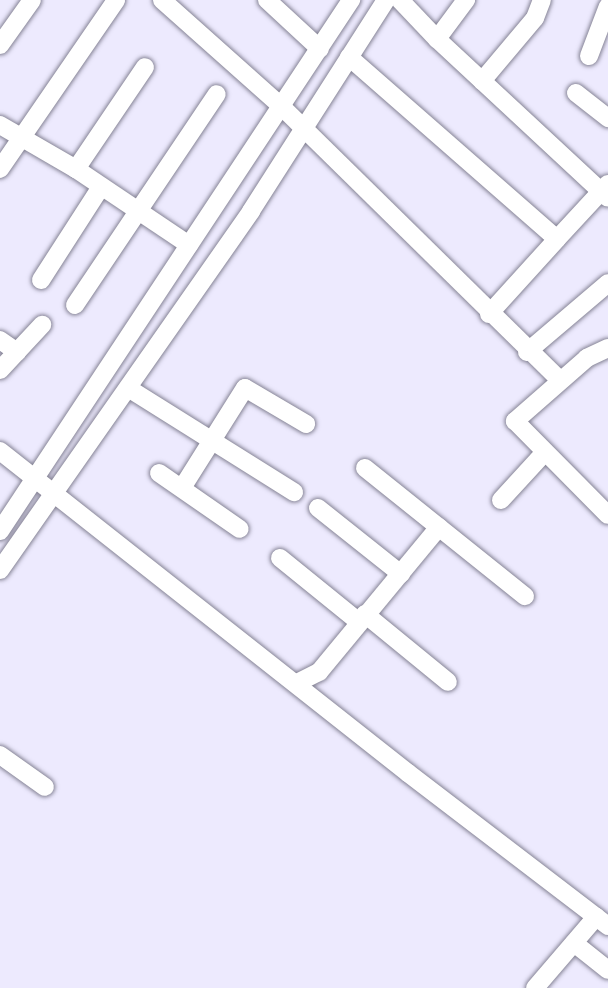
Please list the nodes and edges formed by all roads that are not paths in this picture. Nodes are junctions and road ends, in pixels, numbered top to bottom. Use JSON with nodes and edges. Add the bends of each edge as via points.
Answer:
{"nodes":[{"id":1,"x":32,"y":0,"type":"edge"},
{"id":2,"x":116,"y":0,"type":"edge"},
{"id":3,"x":162,"y":0,"type":"edge"},
{"id":4,"x":267,"y":0,"type":"edge"},
{"id":5,"x":351,"y":0,"type":"edge"},
{"id":6,"x":386,"y":0,"type":"edge"},
{"id":7,"x":400,"y":0,"type":"edge"},
{"id":8,"x":466,"y":0,"type":"edge"},
{"id":9,"x":542,"y":0,"type":"edge"},
{"id":10,"x":608,"y":6,"type":"edge"},
{"id":11,"x":437,"y":39,"type":"junction"},
{"id":12,"x":0,"y":45,"type":"edge"},
{"id":13,"x":320,"y":49,"type":"junction"},
{"id":14,"x":589,"y":56,"type":"dead end"},
{"id":15,"x":349,"y":57,"type":"junction"},
{"id":16,"x":145,"y":67,"type":"dead end"},
{"id":17,"x":482,"y":82,"type":"junction"},
{"id":18,"x":576,"y":93,"type":"dead end"},
{"id":19,"x":217,"y":94,"type":"dead end"},
{"id":20,"x":282,"y":107,"type":"junction"},
{"id":21,"x":608,"y":118,"type":"edge"},
{"id":22,"x":0,"y":125,"type":"edge"},
{"id":23,"x":302,"y":128,"type":"junction"},
{"id":24,"x":20,"y":137,"type":"junction"},
{"id":25,"x":0,"y":169,"type":"edge"},
{"id":26,"x":76,"y":169,"type":"junction"},
{"id":27,"x":101,"y":187,"type":"junction"},
{"id":28,"x":606,"y":191,"type":"edge"},
{"id":29,"x":141,"y":211,"type":"junction"},
{"id":30,"x":557,"y":239,"type":"junction"},
{"id":31,"x":189,"y":245,"type":"junction"},
{"id":32,"x":41,"y":280,"type":"dead end"},
{"id":33,"x":608,"y":283,"type":"edge"},
{"id":34,"x":75,"y":304,"type":"dead end"},
{"id":35,"x":489,"y":314,"type":"junction"},
{"id":36,"x":42,"y":325,"type":"dead end"},
{"id":37,"x":0,"y":340,"type":"edge"},
{"id":38,"x":608,"y":348,"type":"edge"},
{"id":39,"x":17,"y":352,"type":"junction"},
{"id":40,"x":527,"y":352,"type":"junction"},
{"id":41,"x":0,"y":370,"type":"edge"},
{"id":42,"x":560,"y":380,"type":"junction"},
{"id":43,"x":128,"y":388,"type":"junction"},
{"id":44,"x":306,"y":424,"type":"dead end"},
{"id":45,"x":211,"y":441,"type":"junction"},
{"id":46,"x":0,"y":451,"type":"edge"},
{"id":47,"x":545,"y":452,"type":"junction"},
{"id":48,"x":365,"y":468,"type":"dead end"},
{"id":49,"x":159,"y":473,"type":"dead end"},
{"id":50,"x":36,"y":478,"type":"junction"},
{"id":51,"x":182,"y":488,"type":"junction"},
{"id":52,"x":53,"y":492,"type":"junction"},
{"id":53,"x":293,"y":492,"type":"dead end"},
{"id":54,"x":501,"y":500,"type":"dead end"},
{"id":55,"x":318,"y":508,"type":"dead end"},
{"id":56,"x":608,"y":515,"type":"edge"},
{"id":57,"x":439,"y":527,"type":"junction"},
{"id":58,"x":240,"y":529,"type":"dead end"},
{"id":59,"x":0,"y":531,"type":"edge"},
{"id":60,"x":280,"y":558,"type":"dead end"},
{"id":61,"x":0,"y":570,"type":"edge"},
{"id":62,"x":401,"y":574,"type":"junction"},
{"id":63,"x":525,"y":596,"type":"dead end"},
{"id":64,"x":362,"y":618,"type":"junction"},
{"id":65,"x":448,"y":682,"type":"dead end"},
{"id":66,"x":297,"y":683,"type":"junction"},
{"id":67,"x":0,"y":755,"type":"edge"},
{"id":68,"x":45,"y":787,"type":"dead end"},
{"id":69,"x":602,"y":921,"type":"edge"},
{"id":70,"x":574,"y":943,"type":"junction"},
{"id":71,"x":608,"y":970,"type":"edge"},
{"id":72,"x":535,"y":988,"type":"edge"}],
"edges":[{"from":1,"to":12,"type":"street"},
{"from":2,"to":24,"type":"street"},
{"from":3,"to":20,"type":"street"},
{"from":4,"to":13,"type":"street"},
{"from":5,"to":13,"type":"street"},
{"from":6,"to":15,"type":"street"},
{"from":7,"to":11,"type":"street"},
{"from":8,"to":11,"type":"street"},
{"from":9,"to":17,"type":"street","via":[[535,18]]},
{"from":10,"to":14,"type":"street"},
{"from":11,"to":17,"type":"street"},
{"from":13,"to":20,"type":"street"},
{"from":15,"to":23,"type":"street"},
{"from":15,"to":30,"type":"street"},
{"from":16,"to":26,"type":"street"},
{"from":17,"to":28,"type":"street"},
{"from":18,"to":21,"type":"street"},
{"from":19,"to":29,"type":"street"},
{"from":20,"to":23,"type":"street"},
{"from":20,"to":31,"type":"street"},
{"from":22,"to":24,"type":"street"},
{"from":23,"to":35,"type":"street"},
{"from":23,"to":43,"type":"street","via":[[251,211]]},
{"from":24,"to":25,"type":"street"},
{"from":24,"to":26,"type":"street"},
{"from":26,"to":27,"type":"street"},
{"from":27,"to":29,"type":"street"},
{"from":27,"to":32,"type":"street"},
{"from":28,"to":30,"type":"street"},
{"from":29,"to":31,"type":"street"},
{"from":29,"to":34,"type":"street"},
{"from":30,"to":35,"type":"street"},
{"from":31,"to":50,"type":"street"},
{"from":33,"to":40,"type":"street"},
{"from":35,"to":40,"type":"street"},
{"from":36,"to":39,"type":"street"},
{"from":37,"to":39,"type":"street"},
{"from":38,"to":42,"type":"street"},
{"from":39,"to":41,"type":"street"},
{"from":40,"to":42,"type":"street"},
{"from":42,"to":47,"type":"street","via":[[515,421]]},
{"from":43,"to":45,"type":"street"},
{"from":43,"to":52,"type":"street"},
{"from":44,"to":45,"type":"street","via":[[245,388]]},
{"from":45,"to":51,"type":"street"},
{"from":45,"to":53,"type":"street"},
{"from":46,"to":50,"type":"street"},
{"from":47,"to":54,"type":"street"},
{"from":47,"to":56,"type":"street"},
{"from":48,"to":57,"type":"street"},
{"from":49,"to":51,"type":"street"},
{"from":50,"to":52,"type":"street"},
{"from":50,"to":59,"type":"street"},
{"from":51,"to":58,"type":"street"},
{"from":52,"to":61,"type":"street"},
{"from":52,"to":66,"type":"street"},
{"from":55,"to":62,"type":"street"},
{"from":57,"to":62,"type":"street"},
{"from":57,"to":63,"type":"street"},
{"from":60,"to":64,"type":"street"},
{"from":62,"to":64,"type":"street"},
{"from":64,"to":65,"type":"street"},
{"from":64,"to":66,"type":"street","via":[[319,672]]},
{"from":66,"to":69,"type":"street"},
{"from":67,"to":68,"type":"street"},
{"from":69,"to":70,"type":"street"},
{"from":70,"to":71,"type":"street"},
{"from":70,"to":72,"type":"street"}]}
